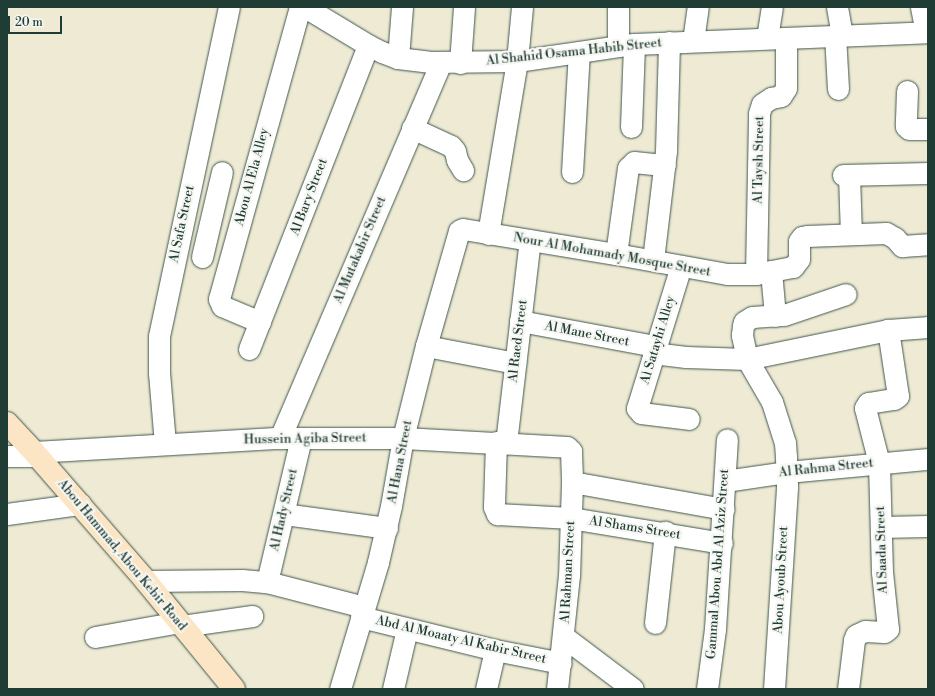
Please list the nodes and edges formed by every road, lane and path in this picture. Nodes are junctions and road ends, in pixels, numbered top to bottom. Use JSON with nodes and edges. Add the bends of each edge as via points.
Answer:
{"nodes":[{"id":1,"x":229,"y":7,"type":"edge"},
{"id":2,"x":300,"y":7,"type":"edge"},
{"id":3,"x":305,"y":7,"type":"edge"},
{"id":4,"x":402,"y":7,"type":"edge"},
{"id":5,"x":464,"y":7,"type":"edge"},
{"id":6,"x":522,"y":7,"type":"edge"},
{"id":7,"x":618,"y":7,"type":"edge"},
{"id":8,"x":698,"y":7,"type":"edge"},
{"id":9,"x":772,"y":7,"type":"edge"},
{"id":10,"x":837,"y":7,"type":"edge"},
{"id":11,"x":921,"y":7,"type":"edge"},
{"id":12,"x":334,"y":15,"type":"edge"},
{"id":13,"x":927,"y":32,"type":"edge"},
{"id":14,"x":839,"y":35,"type":"junction"},
{"id":15,"x":777,"y":38,"type":"junction"},
{"id":16,"x":693,"y":41,"type":"junction"},
{"id":17,"x":669,"y":42,"type":"junction"},
{"id":18,"x":368,"y":45,"type":"junction"},
{"id":19,"x":626,"y":45,"type":"junction"},
{"id":20,"x":579,"y":52,"type":"junction"},
{"id":21,"x":398,"y":58,"type":"junction"},
{"id":22,"x":517,"y":61,"type":"junction"},
{"id":23,"x":450,"y":63,"type":"junction"},
{"id":24,"x":838,"y":89,"type":"dead end"},
{"id":25,"x":907,"y":90,"type":"dead end"},
{"id":26,"x":631,"y":127,"type":"dead end"},
{"id":27,"x":412,"y":128,"type":"junction"},
{"id":28,"x":928,"y":128,"type":"edge"},
{"id":29,"x":195,"y":164,"type":"junction"},
{"id":30,"x":665,"y":165,"type":"junction"},
{"id":31,"x":463,"y":170,"type":"dead end"},
{"id":32,"x":222,"y":172,"type":"junction"},
{"id":33,"x":572,"y":172,"type":"dead end"},
{"id":34,"x":928,"y":173,"type":"edge"},
{"id":35,"x":252,"y":180,"type":"junction"},
{"id":36,"x":488,"y":234,"type":"junction"},
{"id":37,"x":850,"y":234,"type":"junction"},
{"id":38,"x":457,"y":235,"type":"joint"},
{"id":39,"x":530,"y":240,"type":"junction"},
{"id":40,"x":928,"y":244,"type":"edge"},
{"id":41,"x":616,"y":254,"type":"junction"},
{"id":42,"x":202,"y":257,"type":"dead end"},
{"id":43,"x":653,"y":260,"type":"junction"},
{"id":44,"x":681,"y":266,"type":"junction"},
{"id":45,"x":764,"y":272,"type":"junction"},
{"id":46,"x":846,"y":294,"type":"dead end"},
{"id":47,"x":775,"y":316,"type":"junction"},
{"id":48,"x":520,"y":321,"type":"junction"},
{"id":49,"x":260,"y":322,"type":"junction"},
{"id":50,"x":928,"y":327,"type":"edge"},
{"id":51,"x":888,"y":330,"type":"junction"},
{"id":52,"x":426,"y":346,"type":"junction"},
{"id":53,"x":250,"y":349,"type":"dead end"},
{"id":54,"x":654,"y":349,"type":"junction"},
{"id":55,"x":747,"y":359,"type":"junction"},
{"id":56,"x":515,"y":363,"type":"junction"},
{"id":57,"x":690,"y":420,"type":"dead end"},
{"id":58,"x":7,"y":423,"type":"edge"},
{"id":59,"x":280,"y":438,"type":"junction"},
{"id":60,"x":301,"y":438,"type":"junction"},
{"id":61,"x":403,"y":438,"type":"junction"},
{"id":62,"x":728,"y":439,"type":"dead end"},
{"id":63,"x":501,"y":442,"type":"junction"},
{"id":64,"x":166,"y":444,"type":"junction"},
{"id":65,"x":36,"y":454,"type":"junction"},
{"id":66,"x":571,"y":454,"type":"joint"},
{"id":67,"x":7,"y":456,"type":"edge"},
{"id":68,"x":928,"y":459,"type":"edge"},
{"id":69,"x":879,"y":463,"type":"junction"},
{"id":70,"x":787,"y":472,"type":"junction"},
{"id":71,"x":725,"y":481,"type":"junction"},
{"id":72,"x":572,"y":482,"type":"junction"},
{"id":73,"x":80,"y":504,"type":"junction"},
{"id":74,"x":724,"y":509,"type":"junction"},
{"id":75,"x":7,"y":514,"type":"edge"},
{"id":76,"x":284,"y":514,"type":"junction"},
{"id":77,"x":500,"y":515,"type":"joint"},
{"id":78,"x":571,"y":518,"type":"junction"},
{"id":79,"x":928,"y":526,"type":"edge"},
{"id":80,"x":387,"y":528,"type":"junction"},
{"id":81,"x":881,"y":528,"type":"junction"},
{"id":82,"x":665,"y":532,"type":"junction"},
{"id":83,"x":722,"y":543,"type":"junction"},
{"id":84,"x":146,"y":581,"type":"junction"},
{"id":85,"x":268,"y":582,"type":"junction"},
{"id":86,"x":363,"y":612,"type":"junction"},
{"id":87,"x":252,"y":616,"type":"dead end"},
{"id":88,"x":655,"y":623,"type":"dead end"},
{"id":89,"x":180,"y":624,"type":"junction"},
{"id":90,"x":407,"y":629,"type":"junction"},
{"id":91,"x":95,"y":637,"type":"dead end"},
{"id":92,"x":564,"y":637,"type":"junction"},
{"id":93,"x":495,"y":650,"type":"junction"},
{"id":94,"x":561,"y":663,"type":"junction"},
{"id":95,"x":608,"y":680,"type":"edge"},
{"id":96,"x":234,"y":689,"type":"edge"},
{"id":97,"x":340,"y":689,"type":"edge"},
{"id":98,"x":393,"y":689,"type":"edge"},
{"id":99,"x":486,"y":689,"type":"edge"},
{"id":100,"x":557,"y":689,"type":"edge"},
{"id":101,"x":633,"y":689,"type":"edge"},
{"id":102,"x":707,"y":689,"type":"edge"},
{"id":103,"x":774,"y":689,"type":"edge"},
{"id":104,"x":848,"y":689,"type":"edge"}],
"edges":[{"from":1,"to":29,"type":"street","name":"Al Safa Street"},
{"from":2,"to":35,"type":"street","name":"Abou Al Ela Alley"},
{"from":3,"to":12,"type":"street","name":"Al Shahid Osama Habib Street"},
{"from":4,"to":21,"type":"street"},
{"from":5,"to":23,"type":"street","name":"Al Mutakabir Street"},
{"from":6,"to":22,"type":"street"},
{"from":7,"to":19,"type":"street"},
{"from":8,"to":16,"type":"street"},
{"from":9,"to":15,"type":"street","name":"Al Taysh Street"},
{"from":10,"to":14,"type":"street"},
{"from":11,"to":13,"type":"street"},
{"from":12,"to":18,"type":"street","name":"Al Shahid Osama Habib Street"},
{"from":13,"to":14,"type":"street","name":"Al Shahid Osama Habib Street"},
{"from":14,"to":15,"type":"street","name":"Al Shahid Osama Habib Street"},
{"from":14,"to":24,"type":"street"},
{"from":15,"to":16,"type":"street","name":"Al Shahid Osama Habib Street"},
{"from":15,"to":45,"type":"street","name":"Al Taysh Street","via":[[786,88],[781,96],[771,98],[762,104],[759,113]]},
{"from":16,"to":17,"type":"street","name":"Al Shahid Osama Habib Street"},
{"from":17,"to":19,"type":"street","name":"Al Shahid Osama Habib Street"},
{"from":17,"to":30,"type":"street"},
{"from":18,"to":21,"type":"street","name":"Al Shahid Osama Habib Street"},
{"from":18,"to":49,"type":"street","name":"Al Bary Street"},
{"from":19,"to":20,"type":"street","name":"Al Shahid Osama Habib Street"},
{"from":19,"to":26,"type":"street"},
{"from":20,"to":22,"type":"street","name":"Al Shahid Osama Habib Street"},
{"from":20,"to":33,"type":"street"},
{"from":21,"to":23,"type":"street","name":"Al Shahid Osama Habib Street"},
{"from":22,"to":23,"type":"street","name":"Al Shahid Osama Habib Street"},
{"from":22,"to":36,"type":"street"},
{"from":23,"to":27,"type":"street","name":"Al Mutakabir Street"},
{"from":25,"to":28,"type":"street","via":[[906,126],[909,129]]},
{"from":27,"to":31,"type":"street","via":[[451,146]]},
{"from":27,"to":59,"type":"street","name":"Al Mutakabir Street"},
{"from":29,"to":32,"type":"street"},
{"from":29,"to":64,"type":"street","name":"Al Safa Street","via":[[159,336],[159,374]]},
{"from":30,"to":41,"type":"street","via":[[634,162],[628,168]]},
{"from":30,"to":43,"type":"street"},
{"from":32,"to":35,"type":"street"},
{"from":32,"to":42,"type":"street"},
{"from":34,"to":37,"type":"street","via":[[846,175]]},
{"from":35,"to":49,"type":"street","name":"Abou Al Ela Alley","via":[[219,302],[222,306]]},
{"from":36,"to":38,"type":"street","name":"Nour Al Mohamady Mosque Street","via":[[463,229]]},
{"from":36,"to":39,"type":"street","name":"Nour Al Mohamady Mosque Street"},
{"from":37,"to":40,"type":"street","via":[[886,233],[902,246]]},
{"from":37,"to":45,"type":"street","name":"Nour Al Mohamady Mosque Street","via":[[802,237],[799,241],[799,259],[796,264],[789,268]]},
{"from":38,"to":52,"type":"street","name":"Al Hana Street"},
{"from":39,"to":41,"type":"street","name":"Nour Al Mohamady Mosque Street"},
{"from":39,"to":48,"type":"street","name":"Al Raed Street"},
{"from":41,"to":43,"type":"street","name":"Nour Al Mohamady Mosque Street"},
{"from":43,"to":44,"type":"street","name":"Nour Al Mohamady Mosque Street"},
{"from":44,"to":45,"type":"street","name":"Nour Al Mohamady Mosque Street","via":[[727,274]]},
{"from":44,"to":54,"type":"street","name":"Al Satayhi Alley"},
{"from":45,"to":47,"type":"street","name":"Al Taysh Street"},
{"from":46,"to":47,"type":"street"},
{"from":47,"to":55,"type":"street","via":[[752,318],[744,322],[742,330]]},
{"from":48,"to":54,"type":"street","name":"Al Mane Street"},
{"from":48,"to":56,"type":"street","name":"Al Raed Street"},
{"from":49,"to":53,"type":"street","name":"Al Bary Street"},
{"from":50,"to":51,"type":"street","name":"Al Mane Street"},
{"from":51,"to":55,"type":"street","name":"Al Mane Street"},
{"from":51,"to":69,"type":"street","name":"Al Saada Street","via":[[898,396],[894,400],[868,403],[865,408]]},
{"from":52,"to":56,"type":"street"},
{"from":52,"to":61,"type":"street","name":"Al Hana Street"},
{"from":54,"to":55,"type":"street","name":"Al Mane Street","via":[[682,356]]},
{"from":54,"to":57,"type":"street","name":"Al Satayhi Alley","via":[[637,408],[641,413]]},
{"from":55,"to":70,"type":"street","name":"Abou Ayoub Street","via":[[772,402],[785,443]]},
{"from":56,"to":63,"type":"street","name":"Al Raed Street"},
{"from":58,"to":65,"type":"main road","name":"Abou Hammad, Abou Kebir Road"},
{"from":59,"to":60,"type":"street","name":"Hussein Agiba Street"},
{"from":59,"to":64,"type":"street","name":"Hussein Agiba Street"},
{"from":60,"to":61,"type":"street","name":"Hussein Agiba Street"},
{"from":60,"to":76,"type":"street","name":"Al Hady Street"},
{"from":61,"to":63,"type":"street","name":"Hussein Agiba Street"},
{"from":61,"to":80,"type":"street","name":"Al Hana Street"},
{"from":62,"to":71,"type":"street","name":"Gammal Abou Abd Al Aziz Street"},
{"from":63,"to":66,"type":"street","name":"Hussein Agiba Street","via":[[564,446],[570,449]]},
{"from":63,"to":77,"type":"street","name":"Al Raed Street","via":[[494,510]]},
{"from":64,"to":65,"type":"street","name":"Hussein Agiba Street"},
{"from":65,"to":67,"type":"street","name":"Hussein Agiba Street"},
{"from":65,"to":73,"type":"main road","name":"Abou Hammad, Abou Kebir Road"},
{"from":66,"to":72,"type":"street","name":"Al Rahman Street"},
{"from":68,"to":69,"type":"street","name":"Al Rahma Street"},
{"from":69,"to":70,"type":"street","name":"Al Rahma Street"},
{"from":69,"to":81,"type":"street","name":"Al Saada Street"},
{"from":70,"to":71,"type":"street","name":"Al Rahma Street"},
{"from":70,"to":103,"type":"street","name":"Abou Ayoub Street"},
{"from":71,"to":74,"type":"street","name":"Gammal Abou Abd Al Aziz Street"},
{"from":72,"to":74,"type":"street"},
{"from":72,"to":78,"type":"street","name":"Al Rahman Street"},
{"from":73,"to":75,"type":"street"},
{"from":73,"to":84,"type":"main road","name":"Abou Hammad, Abou Kebir Road"},
{"from":74,"to":83,"type":"street","name":"Gammal Abou Abd Al Aziz Street"},
{"from":76,"to":80,"type":"street"},
{"from":76,"to":85,"type":"street","name":"Al Hady Street"},
{"from":77,"to":78,"type":"street","name":"Al Shams Street"},
{"from":78,"to":82,"type":"street","name":"Al Shams Street"},
{"from":78,"to":92,"type":"street","name":"Al Rahman Street"},
{"from":79,"to":81,"type":"street"},
{"from":80,"to":86,"type":"street","name":"Al Hana Street"},
{"from":81,"to":104,"type":"street","name":"Al Saada Street","via":[[883,585],[888,627],[886,631],[860,632],[856,635]]},
{"from":82,"to":83,"type":"street","name":"Al Shams Street"},
{"from":82,"to":88,"type":"street"},
{"from":83,"to":102,"type":"street","name":"Gammal Abou Abd Al Aziz Street"},
{"from":84,"to":85,"type":"street","name":"Abd Al Moaaty Al Kabir Street"},
{"from":84,"to":89,"type":"main road","name":"Abou Hammad, Abou Kebir Road"},
{"from":85,"to":86,"type":"street","name":"Abd Al Moaaty Al Kabir Street"},
{"from":86,"to":90,"type":"street","name":"Abd Al Moaaty Al Kabir Street"},
{"from":86,"to":97,"type":"street","name":"Al Hana Street"},
{"from":87,"to":89,"type":"street"},
{"from":89,"to":91,"type":"street"},
{"from":89,"to":96,"type":"main road","name":"Abou Hammad, Abou Kebir Road"},
{"from":90,"to":93,"type":"street","name":"Abd Al Moaaty Al Kabir Street"},
{"from":90,"to":98,"type":"street"},
{"from":92,"to":94,"type":"street","name":"Al Rahman Street"},
{"from":92,"to":95,"type":"street"},
{"from":93,"to":94,"type":"street","name":"Abd Al Moaaty Al Kabir Street"},
{"from":93,"to":99,"type":"street"},
{"from":94,"to":100,"type":"street","name":"Al Rahman Street"},
{"from":95,"to":101,"type":"street"}]}
